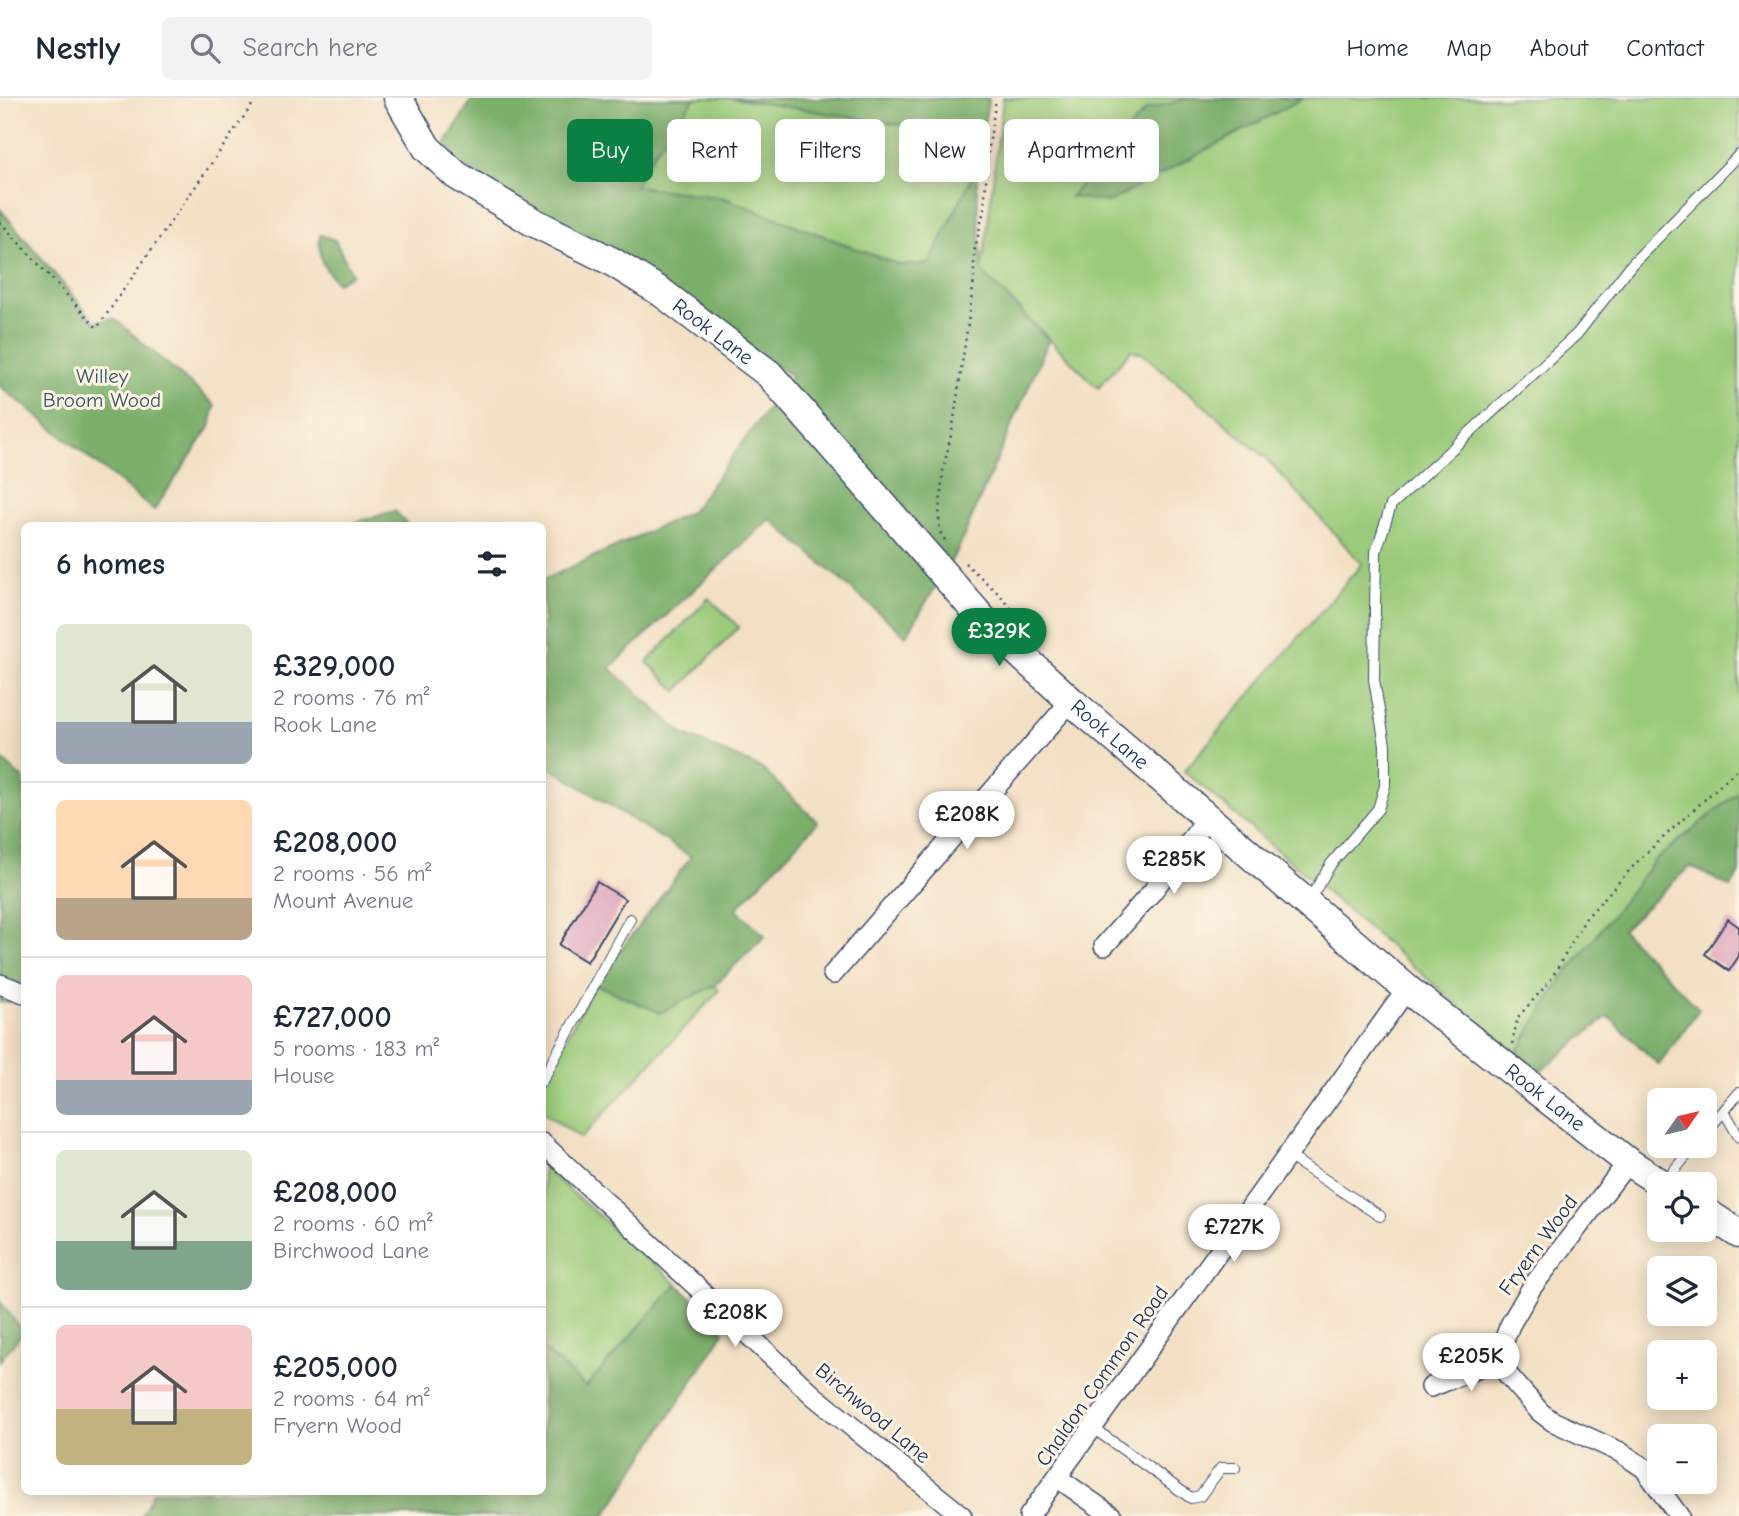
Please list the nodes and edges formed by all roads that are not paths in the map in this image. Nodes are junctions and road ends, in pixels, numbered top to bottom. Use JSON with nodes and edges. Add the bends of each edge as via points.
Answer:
{"nodes":[{"id":1,"x":398,"y":98,"type":"edge"},
{"id":2,"x":1739,"y":155,"type":"edge"},
{"id":3,"x":1071,"y":701,"type":"junction"},
{"id":4,"x":1208,"y":817,"type":"junction"},
{"id":5,"x":1307,"y":903,"type":"junction"},
{"id":6,"x":630,"y":919,"type":"dead end"},
{"id":7,"x":1104,"y":946,"type":"dead end"},
{"id":8,"x":833,"y":974,"type":"dead end"},
{"id":9,"x":0,"y":984,"type":"edge"},
{"id":10,"x":1408,"y":989,"type":"junction"},
{"id":11,"x":21,"y":992,"type":"edge"},
{"id":12,"x":546,"y":1074,"type":"edge"},
{"id":13,"x":1739,"y":1093,"type":"edge"},
{"id":14,"x":1724,"y":1111,"type":"junction"},
{"id":15,"x":1717,"y":1119,"type":"edge"},
{"id":16,"x":1739,"y":1137,"type":"edge"},
{"id":17,"x":546,"y":1147,"type":"edge"},
{"id":18,"x":1287,"y":1155,"type":"junction"},
{"id":19,"x":1684,"y":1158,"type":"edge"},
{"id":20,"x":1628,"y":1162,"type":"junction"},
{"id":21,"x":1673,"y":1172,"type":"edge"},
{"id":22,"x":1647,"y":1174,"type":"edge"},
{"id":23,"x":1380,"y":1216,"type":"dead end"},
{"id":24,"x":1717,"y":1220,"type":"edge"},
{"id":25,"x":1739,"y":1234,"type":"edge"},
{"id":26,"x":1496,"y":1361,"type":"junction"},
{"id":27,"x":1431,"y":1387,"type":"dead end"},
{"id":28,"x":1093,"y":1429,"type":"junction"},
{"id":29,"x":1235,"y":1468,"type":"dead end"},
{"id":30,"x":1058,"y":1478,"type":"junction"},
{"id":31,"x":962,"y":1516,"type":"edge"},
{"id":32,"x":1029,"y":1516,"type":"edge"},
{"id":33,"x":1112,"y":1516,"type":"edge"},
{"id":34,"x":1679,"y":1516,"type":"edge"}],
"edges":[{"from":1,"to":3,"type":"main road","name":"Rook Lane","via":[[427,148],[456,175],[651,285],[769,374],[987,624]]},
{"from":2,"to":5,"type":"lane","via":[[1631,265],[1577,334],[1391,505],[1376,552],[1374,680],[1385,745],[1385,786],[1378,809],[1331,864]]},
{"from":3,"to":4,"type":"main road","name":"Rook Lane"},
{"from":3,"to":8,"type":"street"},
{"from":4,"to":5,"type":"main road","name":"Rook Lane"},
{"from":4,"to":7,"type":"street"},
{"from":5,"to":10,"type":"main road","name":"Rook Lane"},
{"from":6,"to":12,"type":"lane"},
{"from":9,"to":11,"type":"street"},
{"from":10,"to":18,"type":"street","name":"Chaldon Common Road"},
{"from":10,"to":20,"type":"main road","name":"Rook Lane"},
{"from":13,"to":14,"type":"lane"},
{"from":14,"to":15,"type":"lane"},
{"from":14,"to":16,"type":"lane"},
{"from":17,"to":31,"type":"street","name":"Birchwood Lane","via":[[814,1396]]},
{"from":18,"to":23,"type":"lane"},
{"from":18,"to":28,"type":"street","name":"Chaldon Common Road"},
{"from":19,"to":21,"type":"lane"},
{"from":20,"to":22,"type":"main road","name":"Rook Lane"},
{"from":20,"to":26,"type":"street","name":"Fryern Wood","via":[[1532,1287]]},
{"from":24,"to":25,"type":"main road"},
{"from":26,"to":27,"type":"street"},
{"from":26,"to":34,"type":"street","via":[[1552,1421],[1644,1468]]},
{"from":28,"to":29,"type":"lane","via":[[1191,1498],[1200,1496],[1221,1468]]},
{"from":28,"to":30,"type":"street","name":"Chaldon Common Road"},
{"from":30,"to":32,"type":"street","name":"Chaldon Common Road"},
{"from":30,"to":33,"type":"street"}]}
